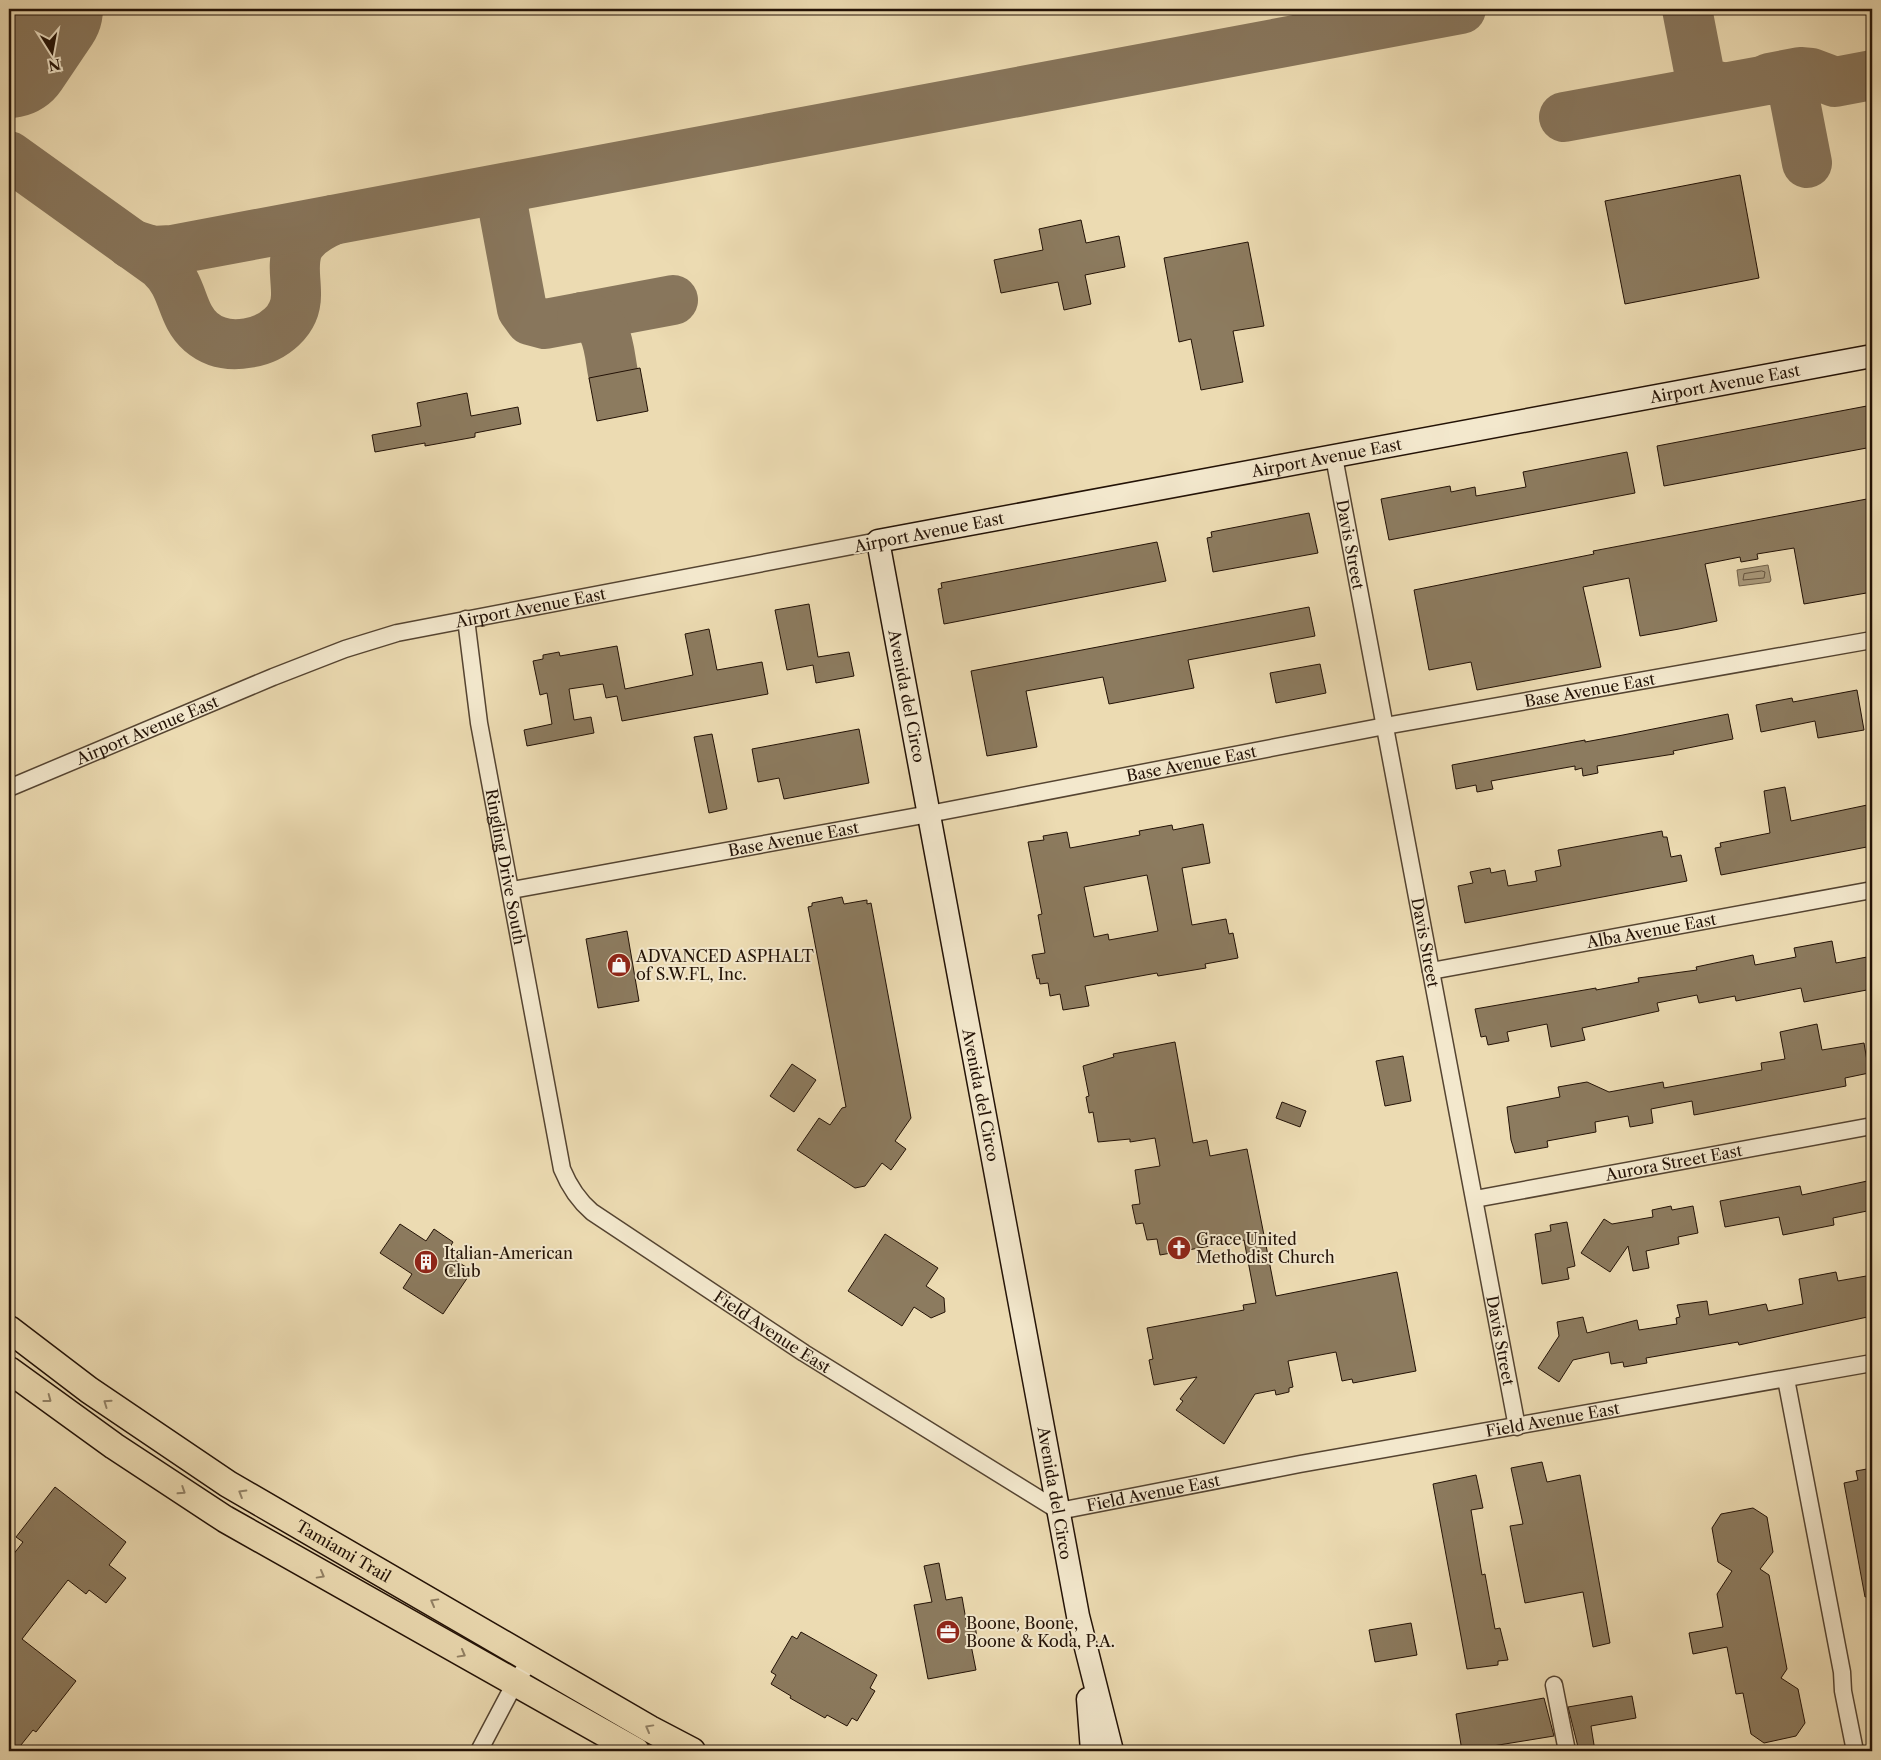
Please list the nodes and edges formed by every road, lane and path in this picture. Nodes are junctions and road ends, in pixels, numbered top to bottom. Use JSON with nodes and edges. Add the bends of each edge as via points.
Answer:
{"nodes":[{"id":1,"x":1872,"y":356,"type":"edge"},
{"id":2,"x":1334,"y":457,"type":"junction"},
{"id":3,"x":878,"y":541,"type":"junction"},
{"id":4,"x":466,"y":619,"type":"junction"},
{"id":5,"x":1872,"y":640,"type":"edge"},
{"id":6,"x":1385,"y":726,"type":"junction"},
{"id":7,"x":9,"y":788,"type":"edge"},
{"id":8,"x":929,"y":814,"type":"junction"},
{"id":9,"x":512,"y":890,"type":"junction"},
{"id":10,"x":1872,"y":890,"type":"edge"},
{"id":11,"x":1431,"y":971,"type":"junction"},
{"id":12,"x":552,"y":1115,"type":"joint"},
{"id":13,"x":1872,"y":1126,"type":"edge"},
{"id":14,"x":1475,"y":1199,"type":"junction"},
{"id":15,"x":9,"y":1329,"type":"edge"},
{"id":16,"x":1872,"y":1363,"type":"edge"},
{"id":17,"x":9,"y":1370,"type":"edge"},
{"id":18,"x":1786,"y":1379,"type":"junction"},
{"id":19,"x":1517,"y":1427,"type":"junction"},
{"id":20,"x":1059,"y":1511,"type":"junction"},
{"id":21,"x":1085,"y":1648,"type":"junction"},
{"id":22,"x":532,"y":1659,"type":"junction"},
{"id":23,"x":515,"y":1683,"type":"junction"},
{"id":24,"x":1554,"y":1685,"type":"dead end"},
{"id":25,"x":479,"y":1751,"type":"edge"},
{"id":26,"x":636,"y":1751,"type":"edge"},
{"id":27,"x":692,"y":1751,"type":"edge"},
{"id":28,"x":1092,"y":1751,"type":"edge"},
{"id":29,"x":1112,"y":1751,"type":"edge"},
{"id":30,"x":1567,"y":1751,"type":"edge"},
{"id":31,"x":1855,"y":1751,"type":"edge"}],
"edges":[{"from":1,"to":2,"type":"street","name":"Airport Avenue East"},
{"from":2,"to":3,"type":"street","name":"Airport Avenue East"},
{"from":2,"to":6,"type":"street","name":"Davis Street"},
{"from":3,"to":4,"type":"street","name":"Airport Avenue East"},
{"from":3,"to":8,"type":"street","name":"Avenida del Circo"},
{"from":4,"to":7,"type":"street","name":"Airport Avenue East","via":[[397,632],[345,649]]},
{"from":4,"to":9,"type":"street","name":"Ringling Drive South","via":[[479,723]]},
{"from":5,"to":6,"type":"street","name":"Base Avenue East"},
{"from":6,"to":8,"type":"street","name":"Base Avenue East"},
{"from":6,"to":11,"type":"street","name":"Davis Street"},
{"from":8,"to":9,"type":"street","name":"Base Avenue East"},
{"from":8,"to":20,"type":"street","name":"Avenida del Circo"},
{"from":9,"to":12,"type":"street","name":"Ringling Drive South"},
{"from":10,"to":11,"type":"street","name":"Alba Avenue East"},
{"from":11,"to":14,"type":"street","name":"Davis Street"},
{"from":12,"to":20,"type":"street","name":"Field Avenue East","via":[[562,1169],[580,1202],[592,1212],[804,1353]]},
{"from":13,"to":14,"type":"street","name":"Aurora Street East"},
{"from":14,"to":19,"type":"street","name":"Davis Street"},
{"from":22,"to":15,"type":"main road","name":"Tamiami Trail","one_way":true,"via":[[220,1479],[89,1390]]},
{"from":16,"to":18,"type":"street","name":"Field Avenue East"},
{"from":17,"to":23,"type":"main road","name":"Tamiami Trail","one_way":true,"via":[[106,1440],[225,1519]]},
{"from":18,"to":19,"type":"street","name":"Field Avenue East"},
{"from":18,"to":31,"type":"street"},
{"from":19,"to":20,"type":"street","name":"Field Avenue East","via":[[1300,1464]]},
{"from":20,"to":21,"type":"street","name":"Avenida del Circo"},
{"from":21,"to":28,"type":"street","name":"Avenida del Circo"},
{"from":21,"to":29,"type":"street","name":"Avenida del Circo"},
{"from":22,"to":23,"type":"street"},
{"from":27,"to":22,"type":"main road","name":"Tamiami Trail","one_way":true},
{"from":23,"to":25,"type":"street"},
{"from":23,"to":26,"type":"main road","name":"Tamiami Trail"},
{"from":24,"to":30,"type":"street"}]}
